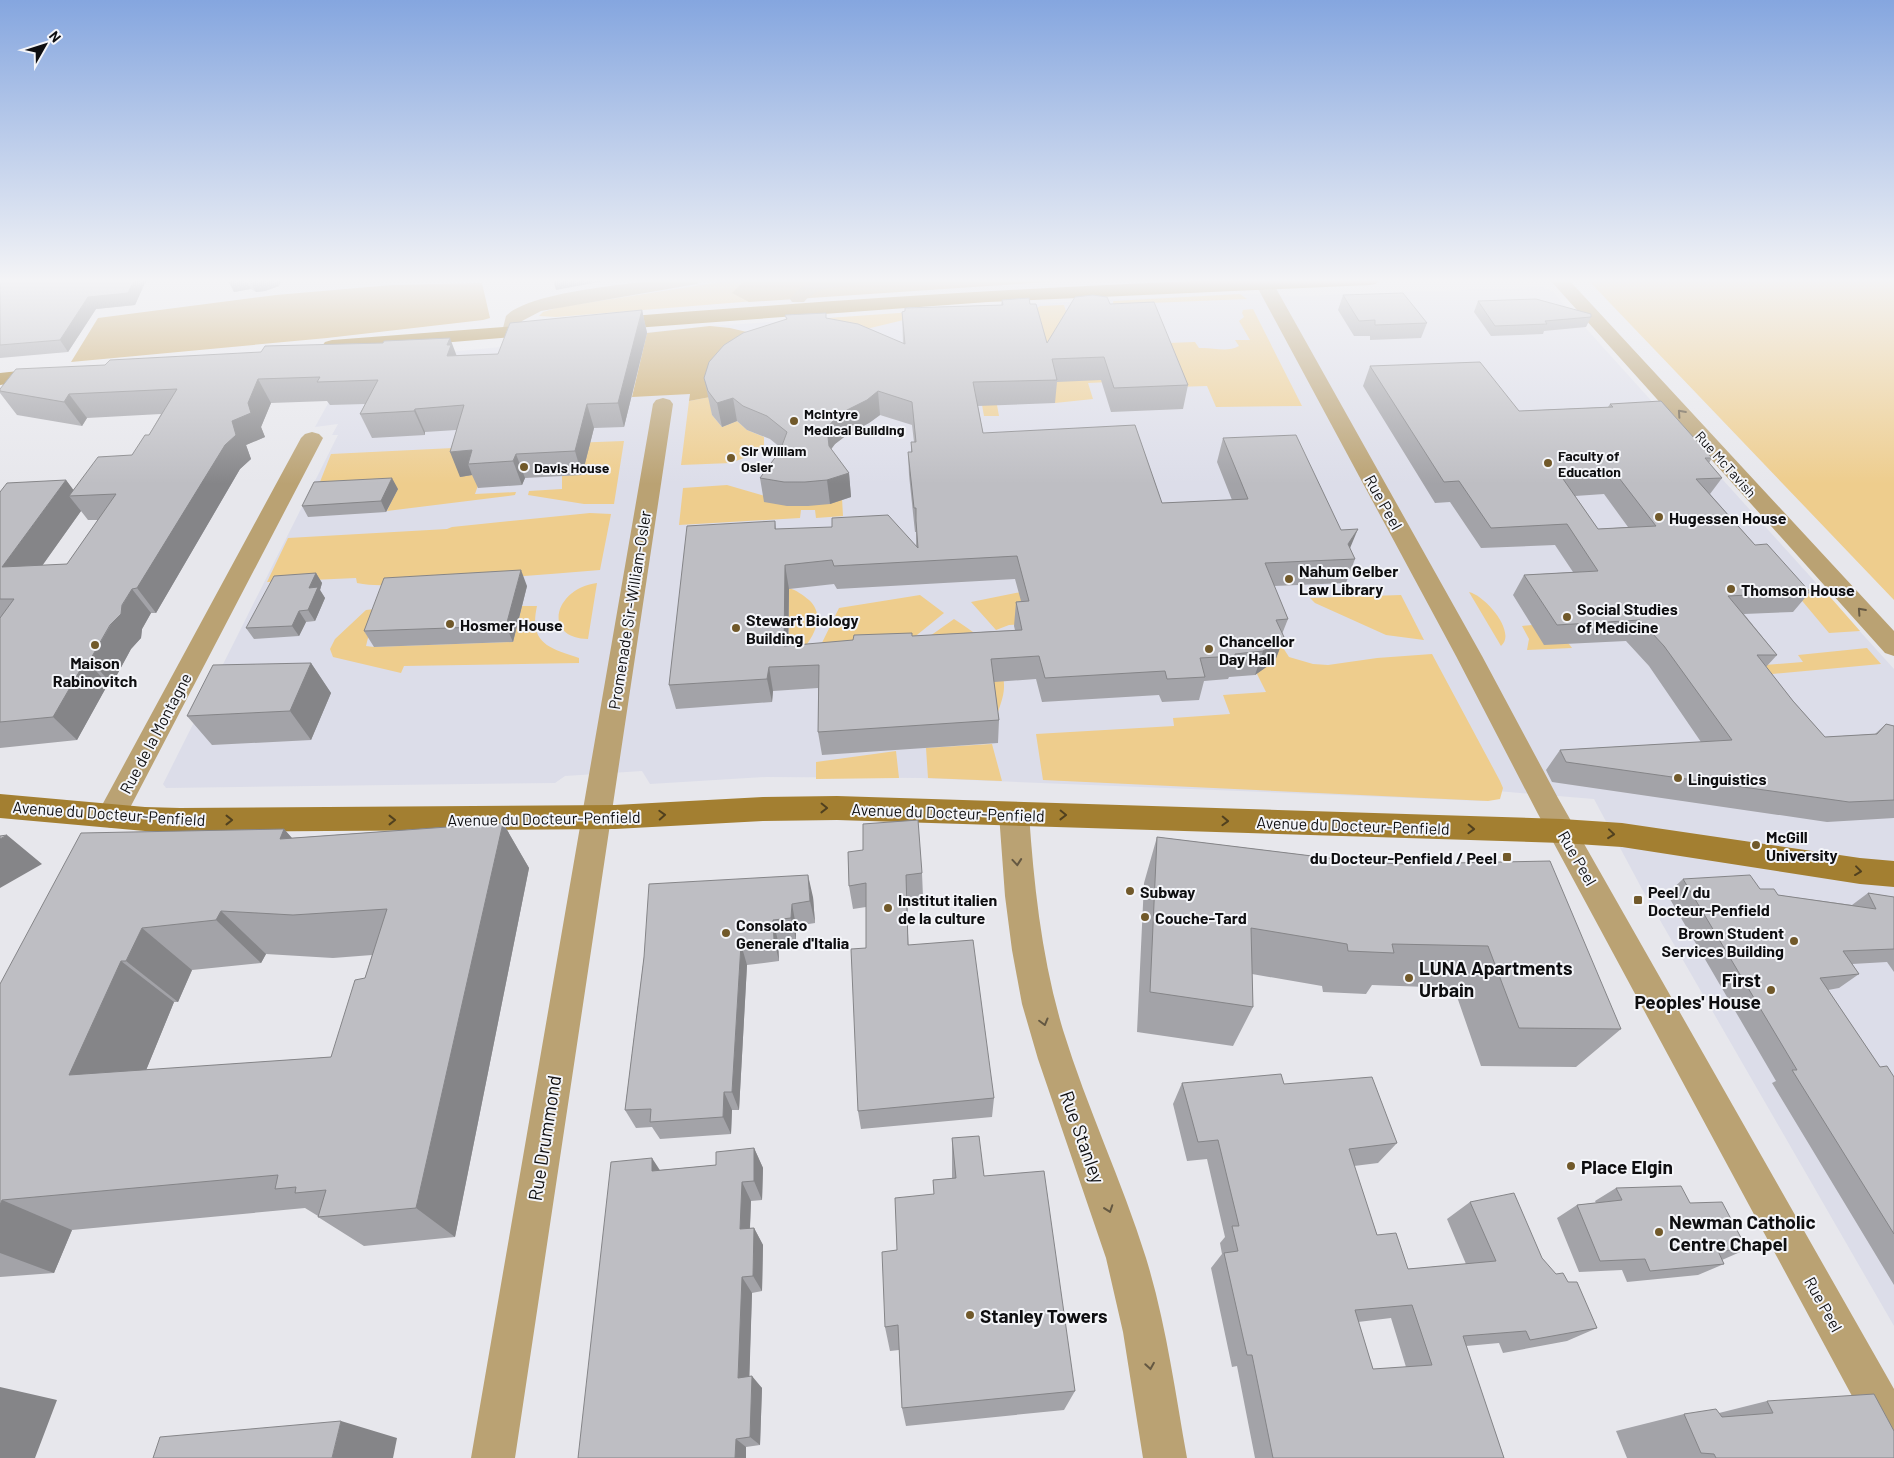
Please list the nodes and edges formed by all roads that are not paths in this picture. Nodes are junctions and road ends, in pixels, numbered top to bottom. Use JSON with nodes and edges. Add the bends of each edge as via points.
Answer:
{"nodes":[{"id":1,"x":1300,"y":348,"type":"edge"},
{"id":2,"x":1621,"y":348,"type":"edge"},
{"id":3,"x":66,"y":372,"type":"edge"},
{"id":4,"x":0,"y":378,"type":"edge"},
{"id":5,"x":663,"y":404,"type":"dead end"},
{"id":6,"x":312,"y":438,"type":"dead end"},
{"id":7,"x":1894,"y":647,"type":"edge"},
{"id":8,"x":0,"y":806,"type":"edge"},
{"id":9,"x":1014,"y":814,"type":"junction"},
{"id":10,"x":111,"y":816,"type":"junction"},
{"id":11,"x":596,"y":817,"type":"junction"},
{"id":12,"x":1562,"y":831,"type":"junction"},
{"id":13,"x":96,"y":846,"type":"edge"},
{"id":14,"x":1894,"y":874,"type":"edge"},
{"id":15,"x":1894,"y":1431,"type":"edge"},
{"id":16,"x":493,"y":1458,"type":"edge"},
{"id":17,"x":1164,"y":1458,"type":"edge"}],
"edges":[{"from":1,"to":12,"type":"street","name":"Rue Peel"},
{"from":7,"to":2,"type":"street","name":"Rue McTavish","one_way":true},
{"from":3,"to":4,"type":"main road"},
{"from":5,"to":11,"type":"street","name":"Promenade Sir-William-Osler"},
{"from":6,"to":10,"type":"street","name":"Rue de la Montagne"},
{"from":8,"to":10,"type":"main road","name":"Avenue du Docteur-Penfield"},
{"from":11,"to":9,"type":"main road","name":"Avenue du Docteur-Penfield","one_way":true,"via":[[809,808]]},
{"from":9,"to":12,"type":"main road","name":"Avenue du Docteur-Penfield","one_way":true},
{"from":9,"to":17,"type":"street","name":"Rue Stanley","one_way":true,"via":[[1020,894],[1039,1003],[1132,1281],[1143,1327]]},
{"from":10,"to":11,"type":"main road","name":"Avenue du Docteur-Penfield","one_way":true,"via":[[180,820]]},
{"from":10,"to":13,"type":"street","name":"Rue de la Montagne"},
{"from":11,"to":16,"type":"street","name":"Rue Drummond"},
{"from":12,"to":14,"type":"main road","name":"Avenue du Docteur-Penfield","one_way":true,"via":[[1615,834]]},
{"from":12,"to":15,"type":"street","name":"Rue Peel"}]}
